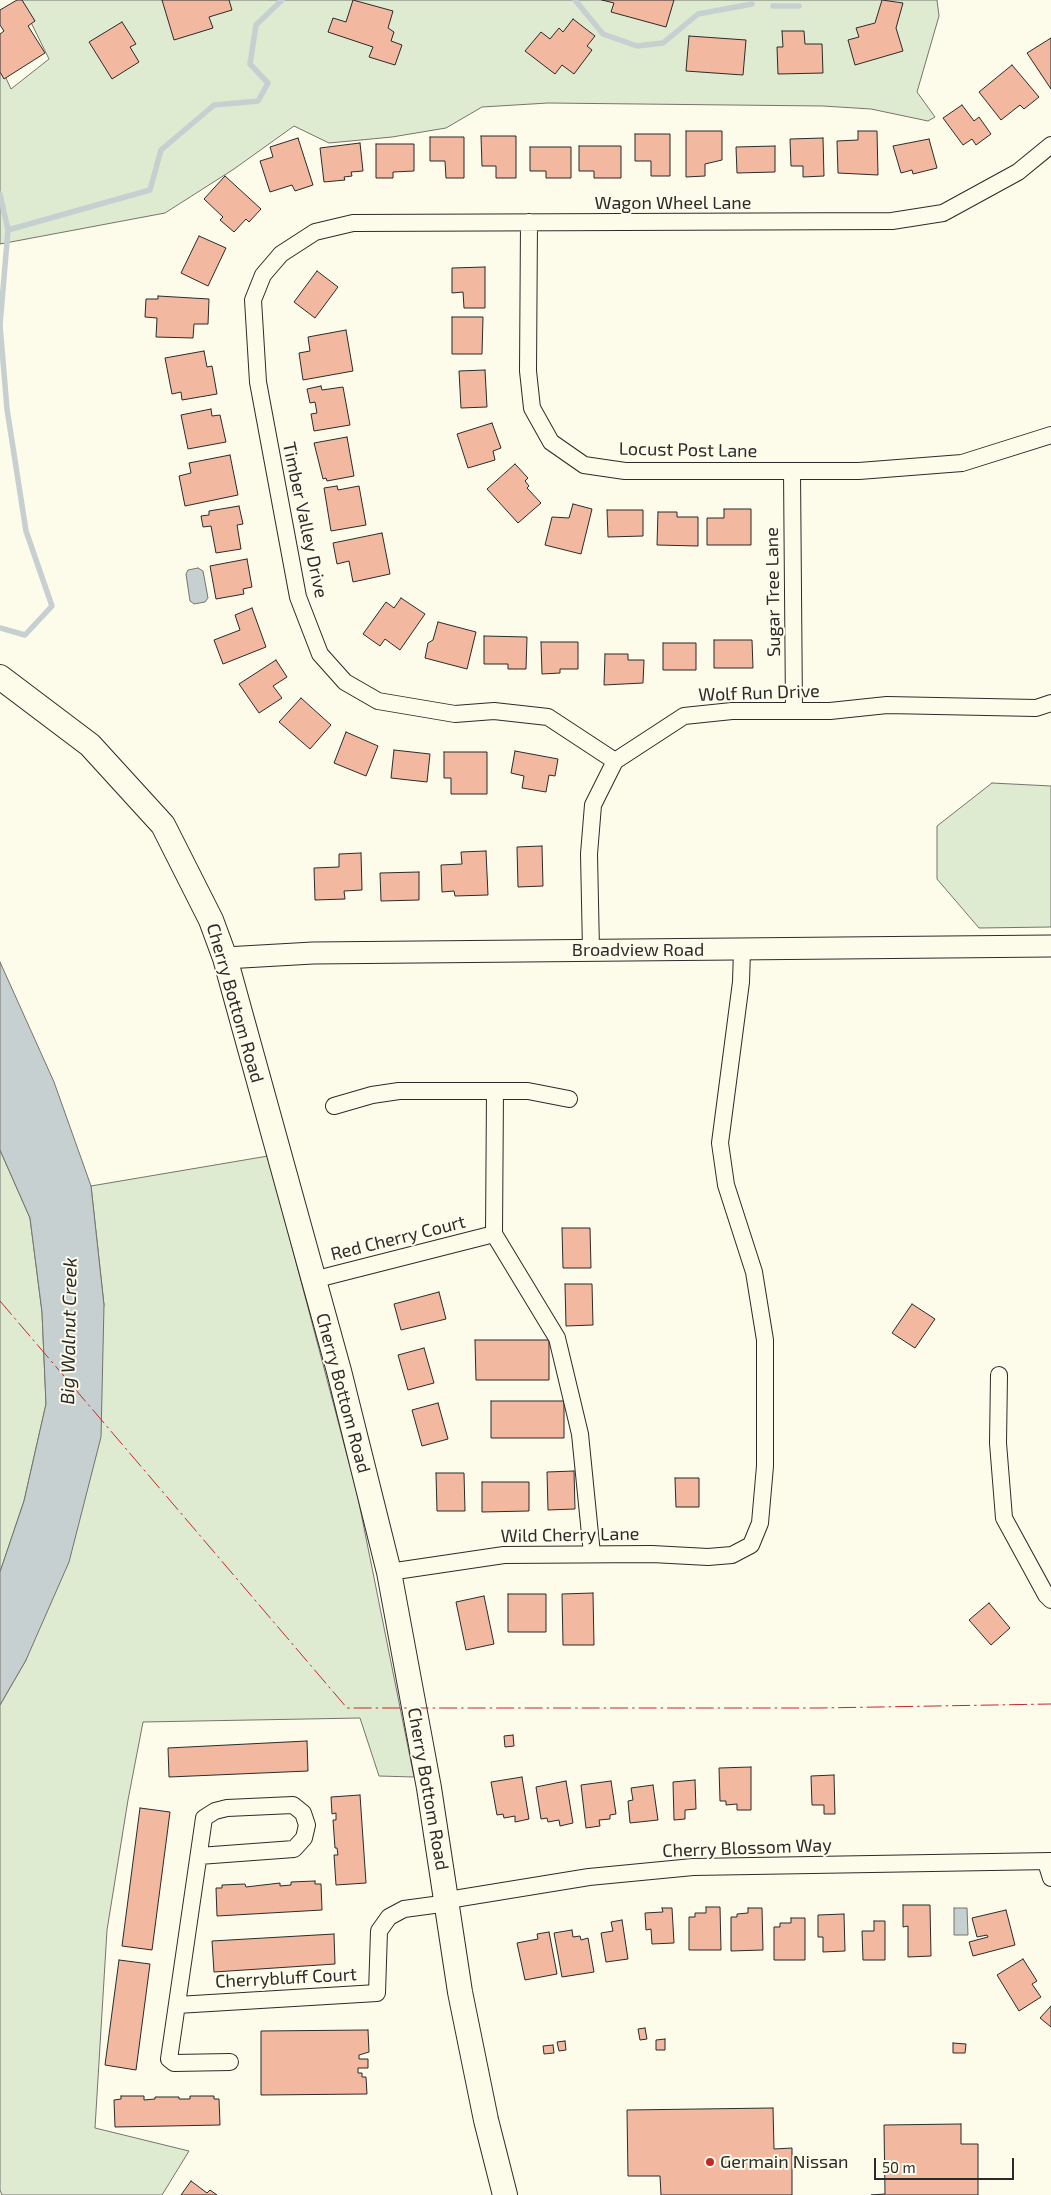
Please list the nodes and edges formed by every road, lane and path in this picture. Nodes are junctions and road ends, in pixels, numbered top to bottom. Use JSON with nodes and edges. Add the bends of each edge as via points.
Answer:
{"nodes":[{"id":1,"x":1051,"y":145,"type":"edge"},
{"id":2,"x":529,"y":222,"type":"junction"},
{"id":3,"x":281,"y":254,"type":"joint"},
{"id":4,"x":1051,"y":435,"type":"edge"},
{"id":5,"x":792,"y":472,"type":"junction"},
{"id":6,"x":0,"y":677,"type":"edge"},
{"id":7,"x":1051,"y":703,"type":"edge"},
{"id":8,"x":794,"y":711,"type":"junction"},
{"id":9,"x":615,"y":760,"type":"junction"},
{"id":10,"x":1051,"y":946,"type":"edge"},
{"id":11,"x":592,"y":950,"type":"junction"},
{"id":12,"x":742,"y":950,"type":"junction"},
{"id":13,"x":225,"y":958,"type":"junction"},
{"id":14,"x":495,"y":1090,"type":"junction"},
{"id":15,"x":569,"y":1099,"type":"dead end"},
{"id":16,"x":334,"y":1106,"type":"dead end"},
{"id":17,"x":494,"y":1234,"type":"junction"},
{"id":18,"x":313,"y":1280,"type":"junction"},
{"id":19,"x":999,"y":1375,"type":"dead end"},
{"id":20,"x":592,"y":1554,"type":"junction"},
{"id":21,"x":389,"y":1572,"type":"junction"},
{"id":22,"x":1051,"y":1600,"type":"edge"},
{"id":23,"x":199,"y":1856,"type":"junction"},
{"id":24,"x":1049,"y":1862,"type":"edge"},
{"id":25,"x":1051,"y":1878,"type":"edge"},
{"id":26,"x":447,"y":1902,"type":"junction"},
{"id":27,"x":177,"y":2005,"type":"junction"},
{"id":28,"x":230,"y":2062,"type":"dead end"},
{"id":29,"x":505,"y":2195,"type":"edge"}],
"edges":[{"from":1,"to":2,"type":"street","name":"Wagon Wheel Lane","via":[[1018,172],[943,213],[900,220],[632,224]]},
{"from":2,"to":3,"type":"street","name":"Wagon Wheel Lane","via":[[353,223],[315,232]]},
{"from":2,"to":5,"type":"street","name":"Locust Post Lane","via":[[528,371],[532,408],[551,442],[584,464],[625,471]]},
{"from":3,"to":9,"type":"street","name":"Timber Valley Drive","via":[[264,275],[253,300],[258,382],[298,597],[320,654],[345,682],[378,701],[455,714],[494,711],[548,717]]},
{"from":4,"to":5,"type":"street","name":"Locust Post Lane","via":[[962,463],[859,471]]},
{"from":5,"to":8,"type":"street","name":"Sugar Tree Lane"},
{"from":6,"to":13,"type":"main road","name":"Cherry Bottom Road","via":[[90,745],[163,825],[212,920]]},
{"from":7,"to":8,"type":"street","name":"Wolf Run Drive","via":[[1036,708],[887,705]]},
{"from":8,"to":9,"type":"street","name":"Wolf Run Drive","via":[[732,711],[684,716]]},
{"from":9,"to":11,"type":"street","via":[[593,805],[589,854]]},
{"from":10,"to":12,"type":"street","name":"Broadview Road"},
{"from":11,"to":12,"type":"street","name":"Broadview Road"},
{"from":11,"to":13,"type":"street","name":"Broadview Road","via":[[313,953]]},
{"from":12,"to":20,"type":"street","name":"Wild Cherry Lane","via":[[741,982],[720,1143],[726,1185],[754,1272],[765,1340],[765,1466],[760,1524],[751,1545],[732,1555]]},
{"from":13,"to":18,"type":"main road","name":"Cherry Bottom Road"},
{"from":14,"to":15,"type":"street","via":[[528,1091]]},
{"from":14,"to":16,"type":"street","via":[[399,1091]]},
{"from":14,"to":17,"type":"street","name":"Red Cherry Court"},
{"from":17,"to":18,"type":"street","name":"Red Cherry Court"},
{"from":17,"to":20,"type":"street","name":"Red Cherry Court","via":[[557,1338],[580,1434]]},
{"from":18,"to":21,"type":"main road","name":"Cherry Bottom Road"},
{"from":19,"to":22,"type":"street","via":[[998,1443],[1004,1518]]},
{"from":20,"to":21,"type":"street","name":"Wild Cherry Lane","via":[[504,1555]]},
{"from":21,"to":26,"type":"main road","name":"Cherry Bottom Road"},
{"from":23,"to":23,"type":"street","via":[[204,1818],[221,1809],[293,1805],[303,1813],[307,1825],[304,1838],[294,1849]]},
{"from":23,"to":27,"type":"street"},
{"from":24,"to":25,"type":"street"},
{"from":24,"to":26,"type":"street","name":"Cherry Blossom Way","via":[[693,1867],[589,1877]]},
{"from":26,"to":27,"type":"street","name":"Cherrybluff Court","via":[[404,1909],[389,1917],[379,1931],[377,1993]]},
{"from":26,"to":29,"type":"main road","name":"Cherry Bottom Road","via":[[460,1992]]},
{"from":27,"to":28,"type":"street","via":[[170,2059],[174,2063]]}]}
